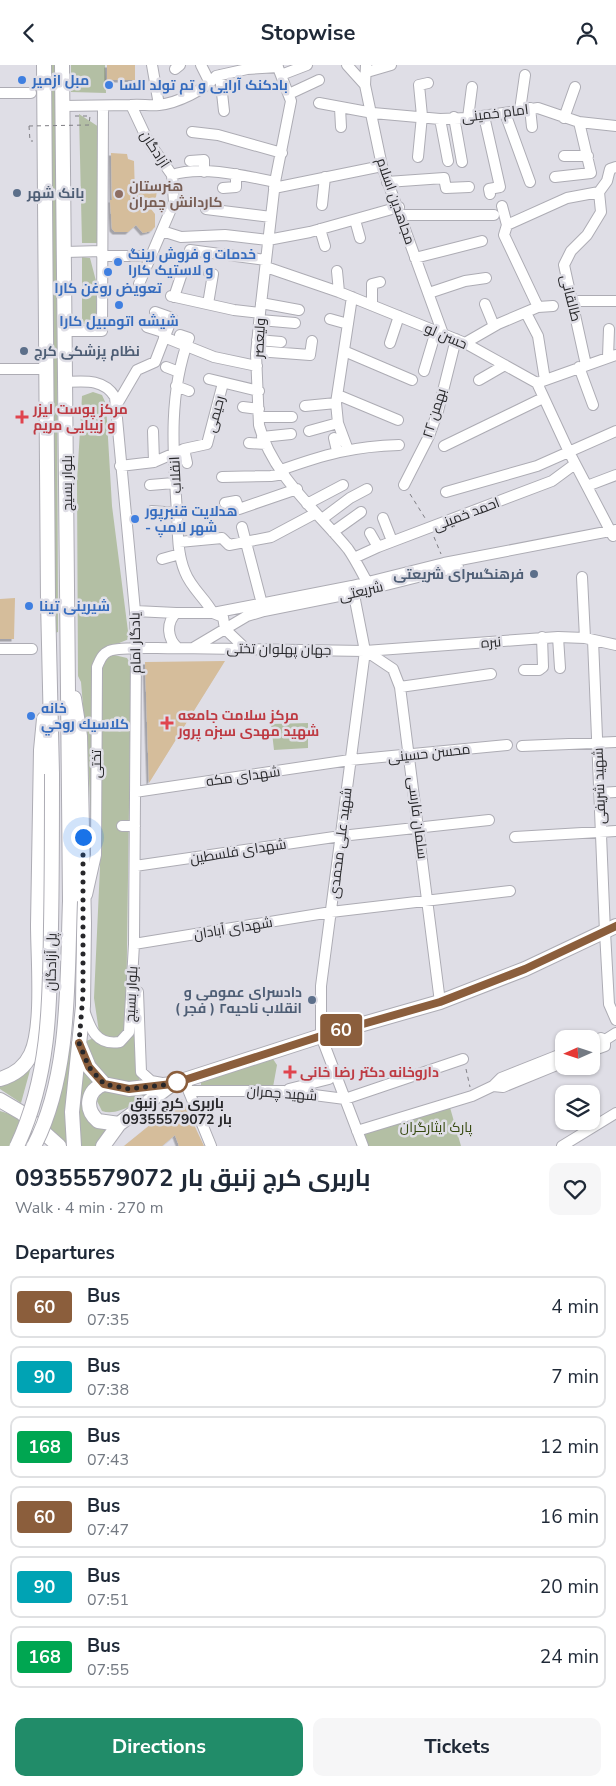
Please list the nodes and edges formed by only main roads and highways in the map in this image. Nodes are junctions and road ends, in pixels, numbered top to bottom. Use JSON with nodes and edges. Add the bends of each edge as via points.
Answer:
{"nodes":[{"id":1,"x":44,"y":65,"type":"edge"},
{"id":2,"x":62,"y":65,"type":"edge"},
{"id":3,"x":67,"y":659,"type":"junction"},
{"id":4,"x":49,"y":671,"type":"junction"},
{"id":5,"x":52,"y":774,"type":"joint"},
{"id":6,"x":70,"y":901,"type":"joint"},
{"id":7,"x":84,"y":923,"type":"junction"},
{"id":8,"x":38,"y":925,"type":"junction"},
{"id":9,"x":610,"y":929,"type":"edge"},
{"id":10,"x":39,"y":990,"type":"junction"},
{"id":11,"x":83,"y":1000,"type":"junction"},
{"id":12,"x":79,"y":1043,"type":"junction"},
{"id":13,"x":0,"y":1079,"type":"edge"},
{"id":14,"x":104,"y":1084,"type":"junction"},
{"id":15,"x":181,"y":1085,"type":"junction"},
{"id":16,"x":0,"y":1100,"type":"edge"},
{"id":17,"x":7,"y":1107,"type":"edge"},
{"id":18,"x":119,"y":1124,"type":"junction"},
{"id":19,"x":17,"y":1146,"type":"edge"},
{"id":20,"x":34,"y":1146,"type":"edge"},
{"id":21,"x":60,"y":1146,"type":"edge"},
{"id":22,"x":74,"y":1146,"type":"edge"},
{"id":23,"x":103,"y":1146,"type":"edge"}],
"edges":[{"from":1,"to":4,"type":"main road","name":"بلوار بسیج"},
{"from":2,"to":3,"type":"main road","name":"بلوار بسیج"},
{"from":3,"to":6,"type":"main road","name":"بلوار بسیج"},
{"from":3,"to":7,"type":"main road","via":[[80,737]]},
{"from":4,"to":5,"type":"main road","name":"بلوار بسیج"},
{"from":4,"to":8,"type":"main road","via":[[41,750]]},
{"from":5,"to":19,"type":"main road","name":"پل آزادگان","bridge":true,"via":[[48,1030],[40,1085]]},
{"from":6,"to":20,"type":"main road","name":"پل آزادگان","bridge":true,"via":[[64,1025],[53,1094]]},
{"from":7,"to":8,"type":"main road","via":[[76,935],[63,943],[48,941]]},
{"from":7,"to":11,"type":"main road"},
{"from":8,"to":10,"type":"main road"},
{"from":9,"to":15,"type":"main road","via":[[525,969],[440,1002],[321,1036]]},
{"from":10,"to":11,"type":"main road","via":[[48,975],[61,971],[79,980]]},
{"from":10,"to":13,"type":"main road","via":[[32,1053],[19,1071]]},
{"from":11,"to":12,"type":"main road"},
{"from":12,"to":14,"type":"main road","via":[[89,1067]]},
{"from":12,"to":22,"type":"main road","via":[[72,1112]]},
{"from":14,"to":15,"type":"main road","via":[[129,1089]]},
{"from":14,"to":18,"type":"main road","via":[[91,1094],[89,1109],[98,1121]]},
{"from":15,"to":18,"type":"main road"},
{"from":16,"to":17,"type":"main road"},
{"from":17,"to":21,"type":"main road"},
{"from":18,"to":23,"type":"main road"}]}
